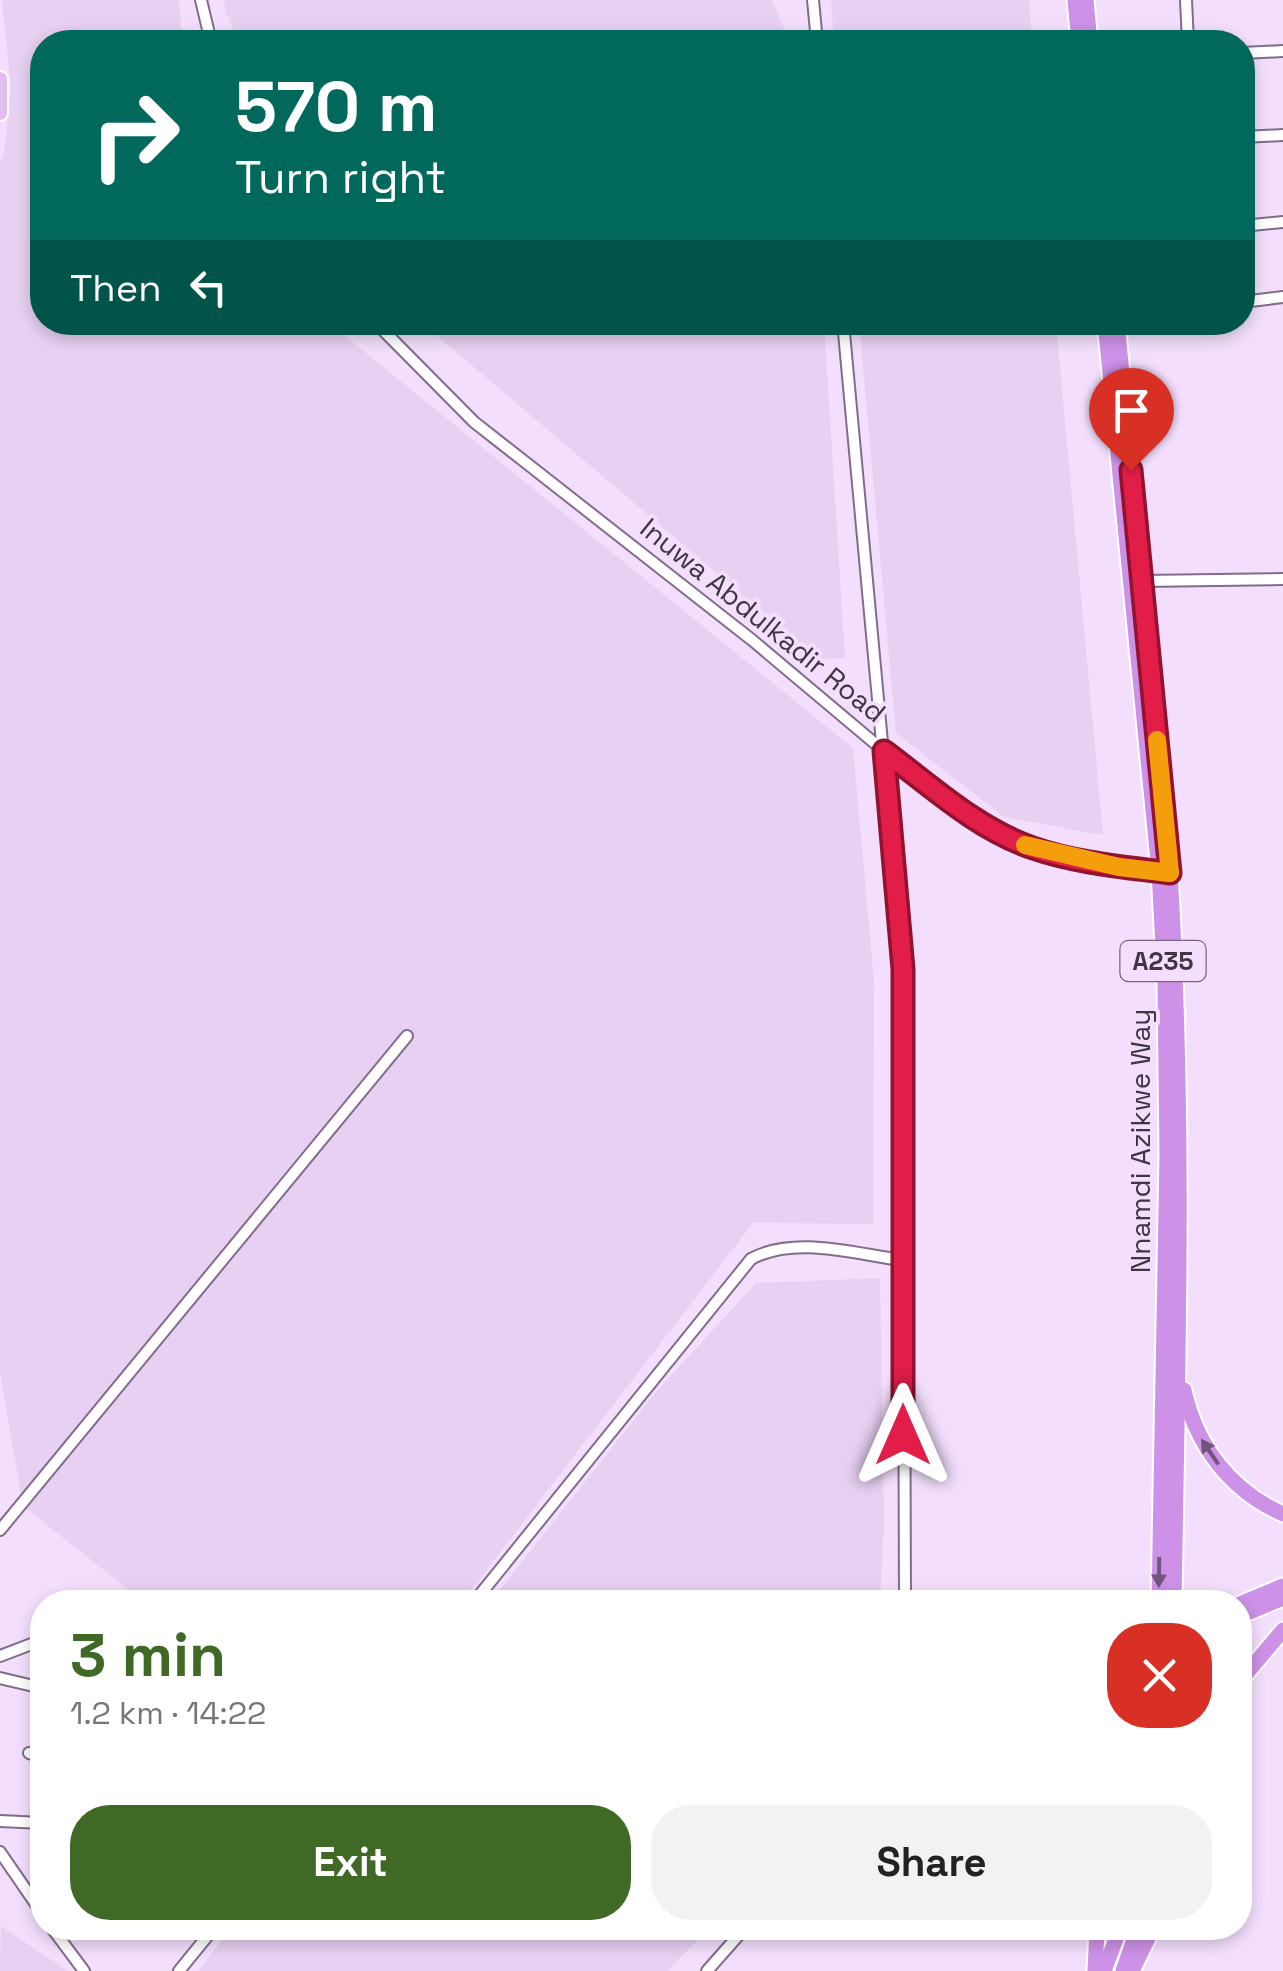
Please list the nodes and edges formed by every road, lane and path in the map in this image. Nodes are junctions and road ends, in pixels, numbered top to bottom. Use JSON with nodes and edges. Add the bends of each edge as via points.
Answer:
{"nodes":[{"id":1,"x":201,"y":0,"type":"edge"},
{"id":2,"x":814,"y":0,"type":"edge"},
{"id":3,"x":1075,"y":0,"type":"edge"},
{"id":4,"x":1086,"y":0,"type":"edge"},
{"id":5,"x":1186,"y":0,"type":"edge"},
{"id":6,"x":209,"y":30,"type":"edge"},
{"id":7,"x":816,"y":30,"type":"edge"},
{"id":8,"x":1078,"y":30,"type":"edge"},
{"id":9,"x":1089,"y":30,"type":"edge"},
{"id":10,"x":1187,"y":30,"type":"edge"},
{"id":11,"x":1283,"y":51,"type":"edge"},
{"id":12,"x":1255,"y":52,"type":"edge"},
{"id":13,"x":0,"y":79,"type":"edge"},
{"id":14,"x":0,"y":112,"type":"edge"},
{"id":15,"x":1283,"y":135,"type":"edge"},
{"id":16,"x":1255,"y":136,"type":"edge"},
{"id":17,"x":1283,"y":222,"type":"edge"},
{"id":18,"x":1255,"y":225,"type":"edge"},
{"id":19,"x":1283,"y":296,"type":"edge"},
{"id":20,"x":1255,"y":300,"type":"edge"},
{"id":21,"x":388,"y":335,"type":"edge"},
{"id":22,"x":844,"y":335,"type":"edge"},
{"id":23,"x":1106,"y":335,"type":"edge"},
{"id":24,"x":1118,"y":335,"type":"edge"},
{"id":25,"x":1283,"y":579,"type":"edge"},
{"id":26,"x":1142,"y":581,"type":"junction"},
{"id":27,"x":884,"y":751,"type":"junction"},
{"id":28,"x":1165,"y":872,"type":"junction"},
{"id":29,"x":407,"y":1036,"type":"dead end"},
{"id":30,"x":902,"y":1260,"type":"junction"},
{"id":31,"x":1178,"y":1360,"type":"junction"},
{"id":32,"x":1283,"y":1514,"type":"edge"},
{"id":33,"x":0,"y":1530,"type":"edge"},
{"id":34,"x":1283,"y":1586,"type":"edge"},
{"id":35,"x":484,"y":1590,"type":"edge"},
{"id":36,"x":904,"y":1590,"type":"edge"},
{"id":37,"x":1159,"y":1590,"type":"edge"},
{"id":38,"x":1174,"y":1590,"type":"edge"},
{"id":39,"x":1283,"y":1598,"type":"edge"},
{"id":40,"x":1252,"y":1599,"type":"edge"},
{"id":41,"x":1252,"y":1611,"type":"edge"},
{"id":42,"x":1283,"y":1630,"type":"edge"},
{"id":43,"x":30,"y":1645,"type":"edge"},
{"id":44,"x":0,"y":1656,"type":"edge"},
{"id":45,"x":1252,"y":1667,"type":"edge"},
{"id":46,"x":0,"y":1678,"type":"edge"},
{"id":47,"x":30,"y":1685,"type":"edge"},
{"id":48,"x":2,"y":1821,"type":"edge"},
{"id":49,"x":30,"y":1822,"type":"edge"},
{"id":50,"x":0,"y":1835,"type":"edge"},
{"id":51,"x":0,"y":1852,"type":"edge"},
{"id":52,"x":30,"y":1895,"type":"edge"},
{"id":53,"x":61,"y":1940,"type":"edge"},
{"id":54,"x":204,"y":1940,"type":"edge"},
{"id":55,"x":734,"y":1940,"type":"edge"},
{"id":56,"x":1095,"y":1940,"type":"edge"},
{"id":57,"x":1116,"y":1940,"type":"edge"},
{"id":58,"x":1134,"y":1940,"type":"edge"},
{"id":59,"x":1147,"y":1940,"type":"edge"},
{"id":60,"x":84,"y":1971,"type":"edge"},
{"id":61,"x":179,"y":1971,"type":"edge"},
{"id":62,"x":707,"y":1971,"type":"edge"},
{"id":63,"x":1094,"y":1971,"type":"edge"},
{"id":64,"x":1104,"y":1971,"type":"edge"},
{"id":65,"x":1123,"y":1971,"type":"edge"},
{"id":66,"x":1132,"y":1971,"type":"edge"}],
"edges":[{"from":1,"to":6,"type":"street"},
{"from":2,"to":7,"type":"street"},
{"from":3,"to":8,"type":"highway"},
{"from":4,"to":9,"type":"highway"},
{"from":5,"to":10,"type":"street"},
{"from":11,"to":12,"type":"street"},
{"from":13,"to":14,"type":"main road"},
{"from":15,"to":16,"type":"street"},
{"from":17,"to":18,"type":"street"},
{"from":19,"to":20,"type":"street"},
{"from":21,"to":27,"type":"street","name":"Inuwa Abdulkadir Road","via":[[474,422]]},
{"from":22,"to":27,"type":"street"},
{"from":23,"to":28,"type":"highway","name":"Nnamdi Azikwe Way","number":"A235"},
{"from":24,"to":26,"type":"highway","name":"Nnamdi Azikwe Way","number":"A235"},
{"from":25,"to":26,"type":"street"},
{"from":26,"to":28,"type":"highway","name":"Nnamdi Azikwe Way","number":"A235"},
{"from":27,"to":28,"type":"street","via":[[988,828],[1034,849]]},
{"from":27,"to":30,"type":"street","name":"Inuwa Abdulkadir Road","via":[[903,969]]},
{"from":28,"to":31,"type":"highway","name":"Nnamdi Azikwe Way","number":"A235","via":[[1178,1022]]},
{"from":28,"to":37,"type":"highway","name":"Nnamdi Azikwe Way","number":"A235","one_way":true},
{"from":29,"to":33,"type":"street"},
{"from":30,"to":35,"type":"street","via":[[793,1246],[751,1258]]},
{"from":30,"to":36,"type":"street","name":"Inuwa Abdulkadir Road"},
{"from":32,"to":31,"type":"highway","one_way":true,"via":[[1253,1498],[1211,1456],[1194,1424]]},
{"from":31,"to":38,"type":"highway","name":"Nnamdi Azikwe Way","number":"A235"},
{"from":34,"to":40,"type":"highway"},
{"from":39,"to":41,"type":"highway"},
{"from":42,"to":45,"type":"highway"},
{"from":43,"to":44,"type":"street"},
{"from":46,"to":47,"type":"street"},
{"from":48,"to":49,"type":"street"},
{"from":48,"to":50,"type":"street"},
{"from":51,"to":52,"type":"street"},
{"from":53,"to":60,"type":"street"},
{"from":54,"to":61,"type":"street"},
{"from":55,"to":62,"type":"street"},
{"from":56,"to":63,"type":"highway"},
{"from":57,"to":64,"type":"highway"},
{"from":58,"to":65,"type":"highway"},
{"from":59,"to":66,"type":"highway"}]}
